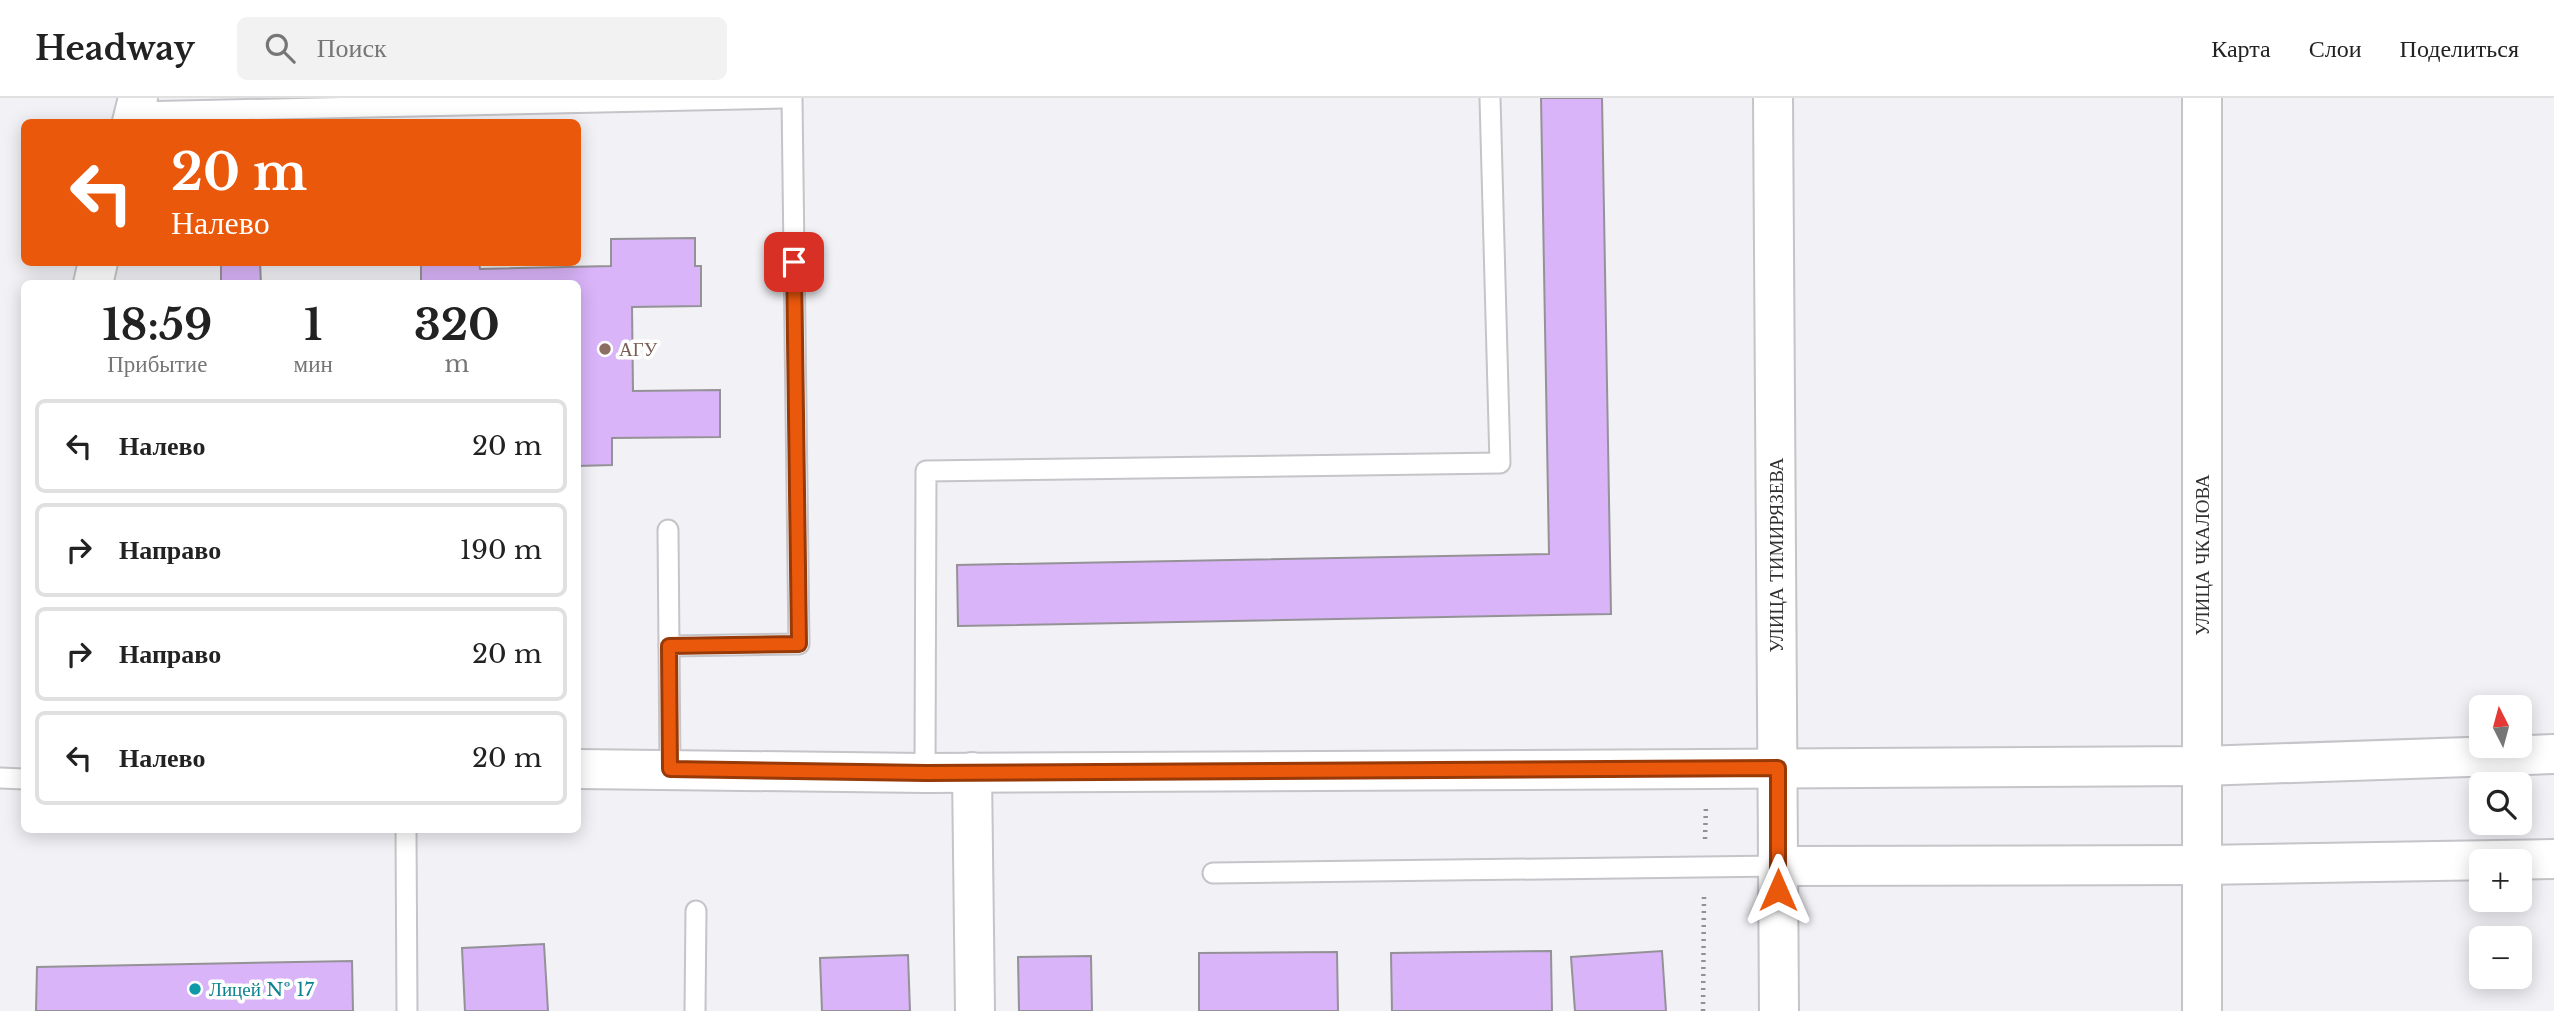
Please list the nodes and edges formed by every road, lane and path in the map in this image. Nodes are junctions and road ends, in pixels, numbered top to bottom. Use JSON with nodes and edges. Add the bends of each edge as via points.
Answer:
{"nodes":[{"id":1,"x":783,"y":98,"type":"edge"},
{"id":2,"x":792,"y":98,"type":"edge"},
{"id":3,"x":1490,"y":98,"type":"edge"},
{"id":4,"x":1773,"y":98,"type":"edge"},
{"id":5,"x":2202,"y":98,"type":"edge"},
{"id":6,"x":135,"y":111,"type":"edge"},
{"id":7,"x":668,"y":530,"type":"dead end"},
{"id":8,"x":669,"y":646,"type":"junction"},
{"id":9,"x":2554,"y":754,"type":"edge"},
{"id":10,"x":2203,"y":765,"type":"junction"},
{"id":11,"x":1778,"y":768,"type":"junction"},
{"id":12,"x":581,"y":769,"type":"edge"},
{"id":13,"x":670,"y":769,"type":"junction"},
{"id":14,"x":972,"y":772,"type":"junction"},
{"id":15,"x":926,"y":773,"type":"junction"},
{"id":16,"x":0,"y":778,"type":"edge"},
{"id":17,"x":21,"y":779,"type":"edge"},
{"id":18,"x":406,"y":833,"type":"edge"},
{"id":19,"x":2554,"y":859,"type":"edge"},
{"id":20,"x":2203,"y":865,"type":"junction"},
{"id":21,"x":1777,"y":866,"type":"junction"},
{"id":22,"x":1213,"y":873,"type":"dead end"},
{"id":23,"x":696,"y":911,"type":"dead end"},
{"id":24,"x":407,"y":1011,"type":"edge"},
{"id":25,"x":695,"y":1011,"type":"edge"},
{"id":26,"x":975,"y":1011,"type":"edge"},
{"id":27,"x":1779,"y":1011,"type":"edge"},
{"id":28,"x":2202,"y":1011,"type":"edge"}],
"edges":[{"from":1,"to":6,"type":"lane"},
{"from":2,"to":8,"type":"lane","via":[[799,644]]},
{"from":3,"to":15,"type":"lane","via":[[1500,463],[926,471]]},
{"from":4,"to":11,"type":"street","name":"УЛИЦА ТИМИРЯЗЕВА"},
{"from":5,"to":10,"type":"street","name":"УЛИЦА ЧКАЛОВА"},
{"from":7,"to":8,"type":"lane"},
{"from":8,"to":13,"type":"lane"},
{"from":9,"to":10,"type":"street"},
{"from":10,"to":11,"type":"street"},
{"from":10,"to":20,"type":"street","name":"УЛИЦА ЧКАЛОВА"},
{"from":11,"to":14,"type":"street"},
{"from":11,"to":21,"type":"street","name":"УЛИЦА ТИМИРЯЗЕВА"},
{"from":12,"to":13,"type":"street"},
{"from":13,"to":15,"type":"street"},
{"from":14,"to":15,"type":"street"},
{"from":14,"to":26,"type":"street"},
{"from":16,"to":17,"type":"lane"},
{"from":18,"to":24,"type":"lane"},
{"from":19,"to":20,"type":"street"},
{"from":20,"to":21,"type":"street"},
{"from":20,"to":28,"type":"street","name":"УЛИЦА ЧКАЛОВА"},
{"from":21,"to":22,"type":"lane"},
{"from":21,"to":27,"type":"street","name":"УЛИЦА ТИМИРЯЗЕВА"},
{"from":23,"to":25,"type":"lane"}]}
